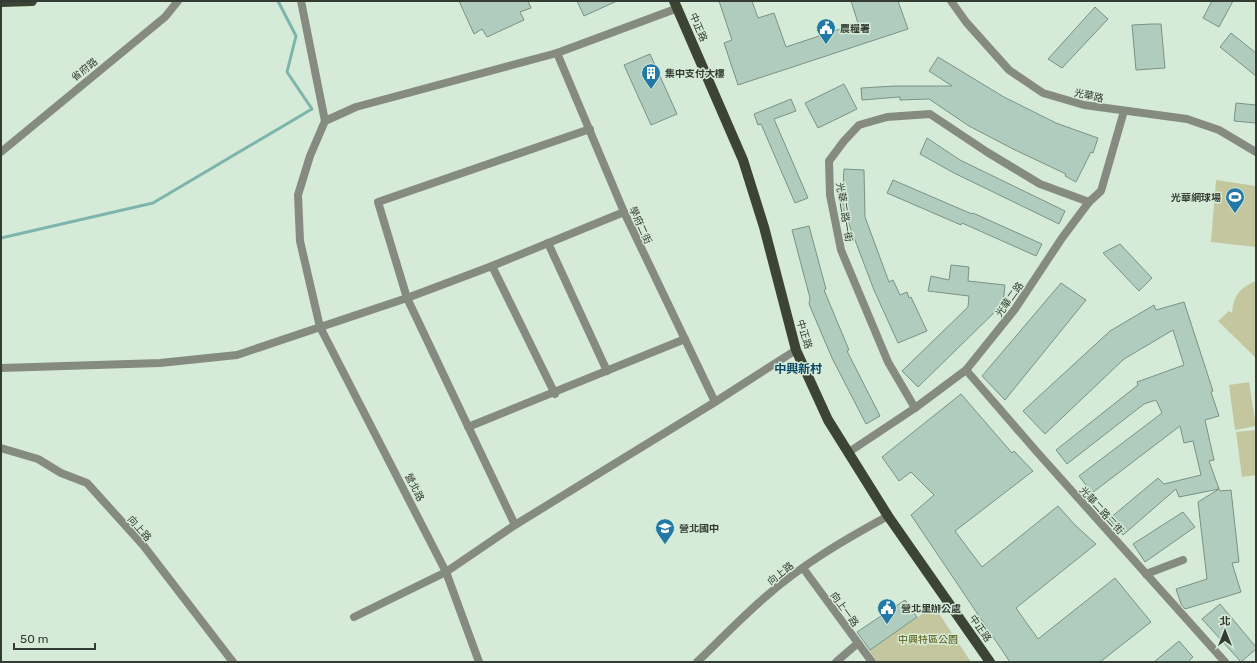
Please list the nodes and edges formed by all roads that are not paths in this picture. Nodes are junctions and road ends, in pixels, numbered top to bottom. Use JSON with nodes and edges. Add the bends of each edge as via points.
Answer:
{"nodes":[{"id":1,"x":32,"y":1,"type":"edge"},
{"id":2,"x":178,"y":1,"type":"edge"},
{"id":3,"x":301,"y":1,"type":"edge"},
{"id":4,"x":951,"y":1,"type":"edge"},
{"id":5,"x":1,"y":2,"type":"edge"},
{"id":6,"x":676,"y":5,"type":"edge"},
{"id":7,"x":557,"y":53,"type":"junction"},
{"id":8,"x":1124,"y":111,"type":"junction"},
{"id":9,"x":325,"y":121,"type":"junction"},
{"id":10,"x":590,"y":129,"type":"junction"},
{"id":11,"x":1,"y":152,"type":"edge"},
{"id":12,"x":1256,"y":152,"type":"edge"},
{"id":13,"x":1089,"y":202,"type":"junction"},
{"id":14,"x":624,"y":212,"type":"junction"},
{"id":15,"x":548,"y":243,"type":"junction"},
{"id":16,"x":492,"y":266,"type":"junction"},
{"id":17,"x":407,"y":298,"type":"junction"},
{"id":18,"x":320,"y":326,"type":"junction"},
{"id":19,"x":685,"y":340,"type":"junction"},
{"id":20,"x":796,"y":350,"type":"junction"},
{"id":21,"x":1,"y":368,"type":"edge"},
{"id":22,"x":966,"y":370,"type":"junction"},
{"id":23,"x":607,"y":371,"type":"junction"},
{"id":24,"x":555,"y":394,"type":"junction"},
{"id":25,"x":715,"y":402,"type":"junction"},
{"id":26,"x":915,"y":408,"type":"junction"},
{"id":27,"x":468,"y":427,"type":"junction"},
{"id":28,"x":1,"y":448,"type":"edge"},
{"id":29,"x":849,"y":452,"type":"junction"},
{"id":30,"x":888,"y":516,"type":"junction"},
{"id":31,"x":515,"y":524,"type":"junction"},
{"id":32,"x":1183,"y":560,"type":"dead end"},
{"id":33,"x":803,"y":568,"type":"junction"},
{"id":34,"x":446,"y":572,"type":"junction"},
{"id":35,"x":1146,"y":574,"type":"junction"},
{"id":36,"x":354,"y":617,"type":"dead end"},
{"id":37,"x":858,"y":643,"type":"junction"},
{"id":38,"x":233,"y":662,"type":"edge"},
{"id":39,"x":479,"y":662,"type":"edge"},
{"id":40,"x":697,"y":662,"type":"edge"},
{"id":41,"x":836,"y":662,"type":"edge"},
{"id":42,"x":872,"y":662,"type":"edge"},
{"id":43,"x":990,"y":662,"type":"edge"},
{"id":44,"x":1225,"y":662,"type":"edge"}],
"edges":[{"from":1,"to":5,"type":"main road"},
{"from":2,"to":11,"type":"street","name":"省府路","via":[[166,17]]},
{"from":3,"to":9,"type":"street"},
{"from":4,"to":8,"type":"street","name":"光華路","via":[[966,22],[1009,70],[1043,93],[1084,105]]},
{"from":6,"to":7,"type":"street"},
{"from":6,"to":20,"type":"main road","name":"中正路","via":[[743,160],[764,227]]},
{"from":7,"to":9,"type":"street","via":[[356,107]]},
{"from":7,"to":10,"type":"street","name":"學府二街"},
{"from":8,"to":12,"type":"street","name":"光華路","via":[[1188,119],[1219,130]]},
{"from":8,"to":13,"type":"street","name":"光華二路","via":[[1101,191]]},
{"from":9,"to":18,"type":"street","name":"營北路","via":[[310,156],[298,195],[300,241]]},
{"from":10,"to":14,"type":"street","name":"學府二街"},
{"from":10,"to":17,"type":"street","via":[[378,202]]},
{"from":13,"to":22,"type":"street","name":"光華二路","via":[[1015,308]]},
{"from":13,"to":26,"type":"street","name":"光華二路一街","via":[[1040,184],[930,114],[887,117],[859,125],[844,141],[829,161],[830,195],[841,250],[888,362]]},
{"from":14,"to":15,"type":"street"},
{"from":14,"to":19,"type":"street","name":"學府二街"},
{"from":15,"to":16,"type":"street"},
{"from":15,"to":23,"type":"street"},
{"from":16,"to":17,"type":"street"},
{"from":16,"to":24,"type":"street"},
{"from":17,"to":18,"type":"street"},
{"from":17,"to":27,"type":"street"},
{"from":18,"to":21,"type":"street","via":[[237,355],[202,360]]},
{"from":18,"to":34,"type":"street","name":"營北路"},
{"from":19,"to":23,"type":"street"},
{"from":19,"to":25,"type":"street","name":"學府二街"},
{"from":20,"to":25,"type":"street"},
{"from":20,"to":29,"type":"main road","name":"中正路","via":[[828,420]]},
{"from":22,"to":26,"type":"street","name":"光華二路"},
{"from":22,"to":35,"type":"street","name":"光華二路二街"},
{"from":23,"to":24,"type":"street"},
{"from":24,"to":27,"type":"street"},
{"from":25,"to":31,"type":"street"},
{"from":26,"to":29,"type":"street","name":"光華二路"},
{"from":27,"to":31,"type":"street"},
{"from":28,"to":38,"type":"street","name":"向上路","via":[[38,459],[61,473],[87,483],[143,545]]},
{"from":29,"to":30,"type":"main road","name":"中正路"},
{"from":30,"to":33,"type":"street","name":"向上路","via":[[836,545]]},
{"from":30,"to":43,"type":"main road","name":"中正路"},
{"from":31,"to":34,"type":"street"},
{"from":32,"to":35,"type":"street"},
{"from":33,"to":37,"type":"street","name":"向上一路"},
{"from":33,"to":40,"type":"street","name":"向上路","via":[[764,598]]},
{"from":34,"to":36,"type":"street"},
{"from":34,"to":39,"type":"street","name":"營北路"},
{"from":35,"to":44,"type":"street","name":"光華二路二街"},
{"from":37,"to":41,"type":"street"},
{"from":37,"to":42,"type":"street","name":"向上一路"}]}
